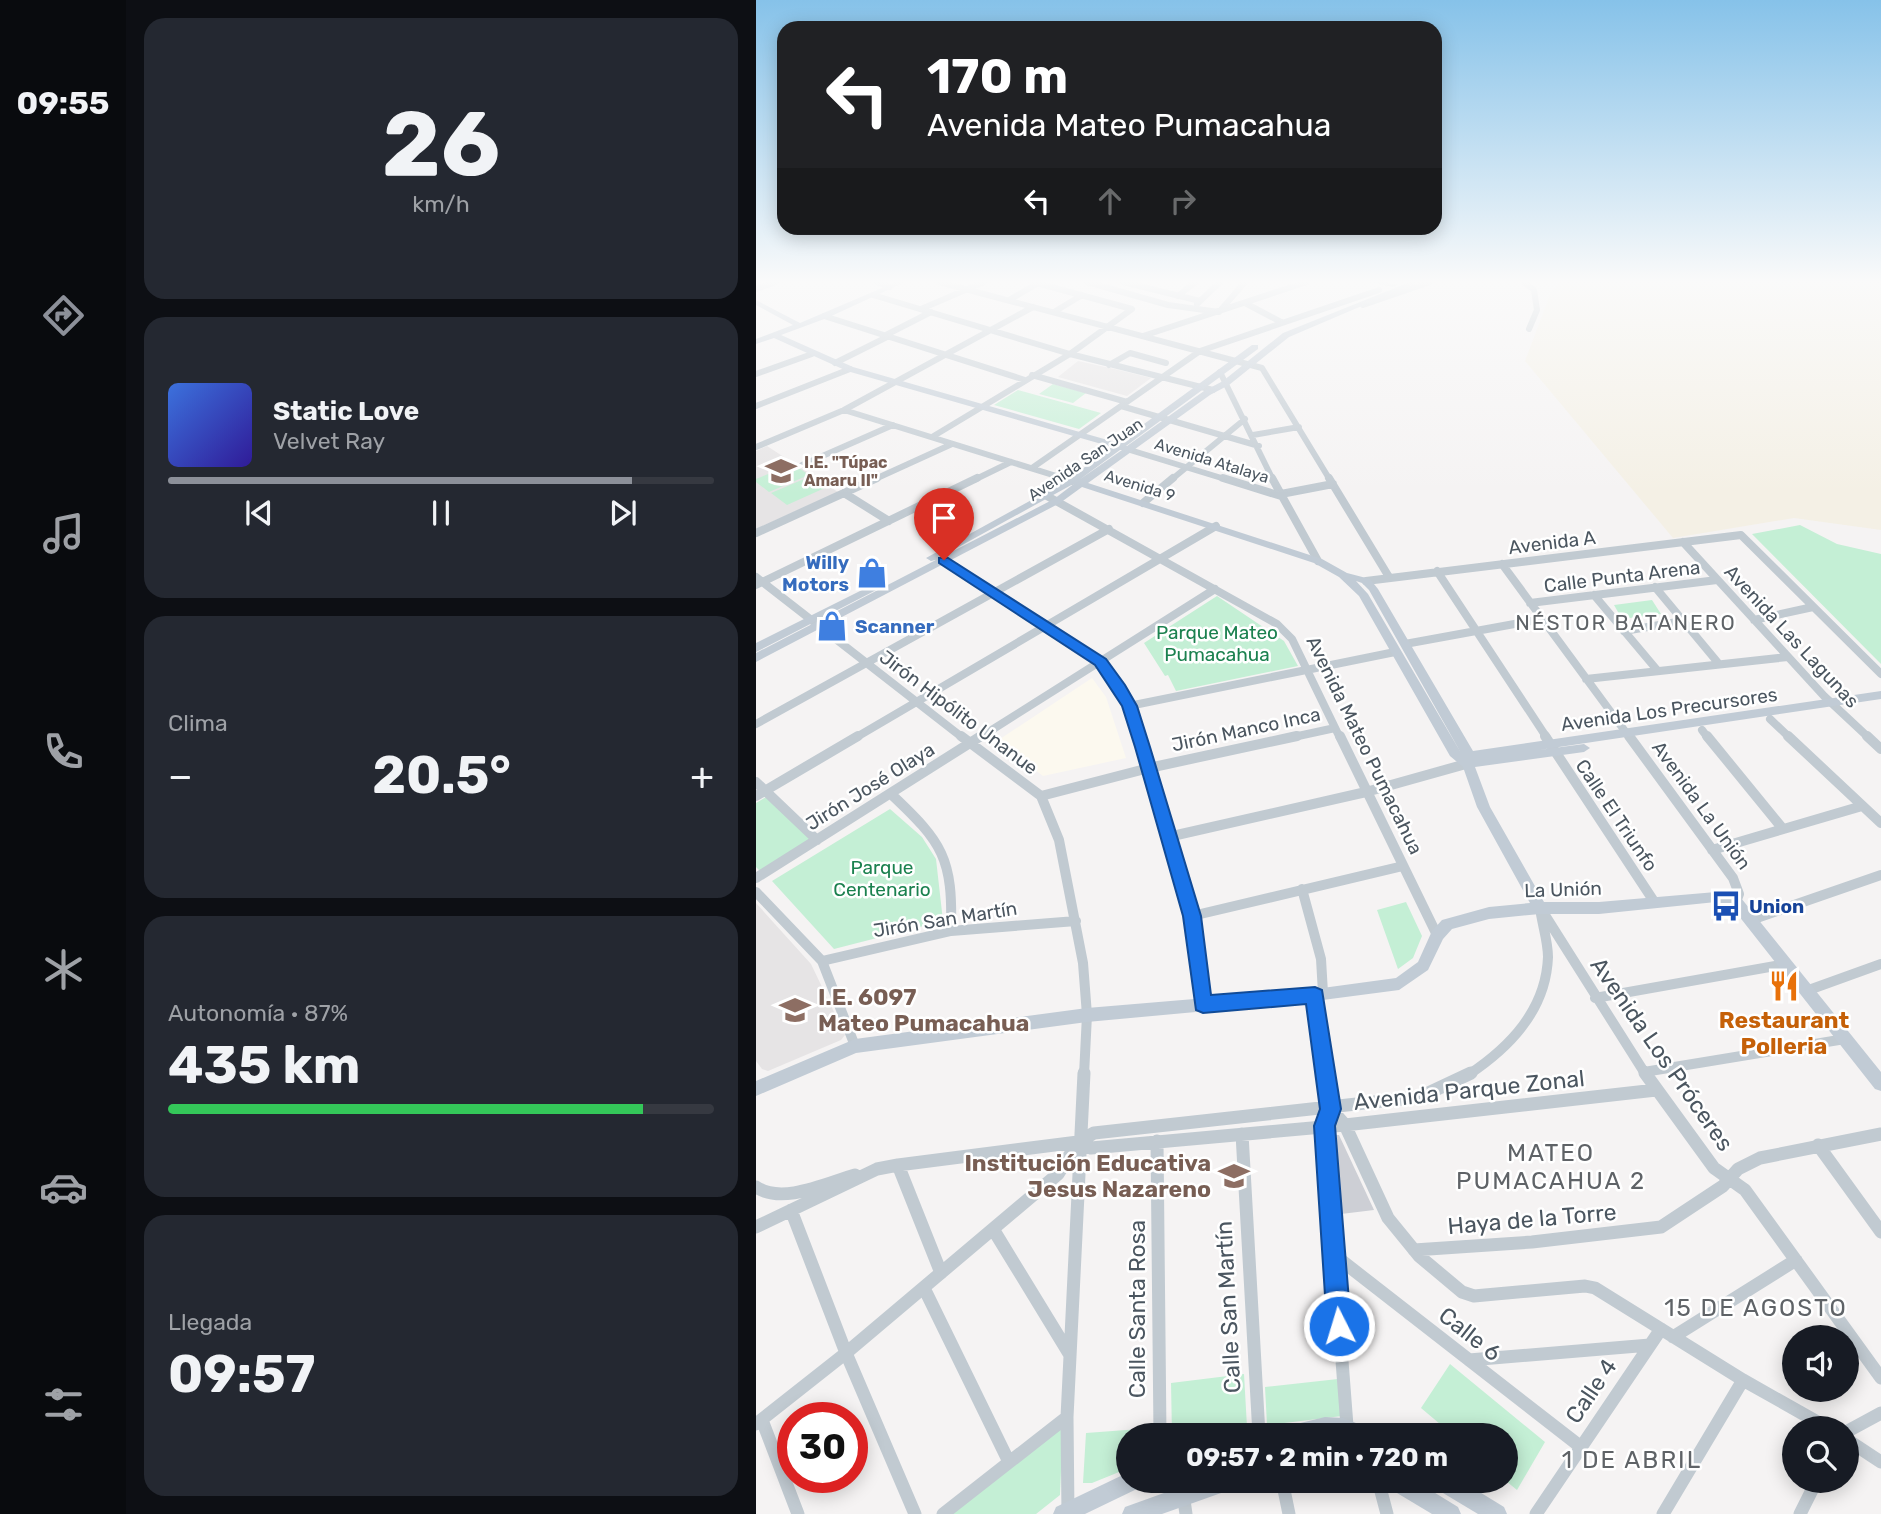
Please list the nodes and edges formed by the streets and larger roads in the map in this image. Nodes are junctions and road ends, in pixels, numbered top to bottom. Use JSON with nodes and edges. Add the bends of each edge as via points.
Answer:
{"nodes":[{"id":1,"x":855,"y":353,"type":"edge"},
{"id":2,"x":943,"y":353,"type":"edge"},
{"id":3,"x":1066,"y":353,"type":"edge"},
{"id":4,"x":1198,"y":353,"type":"edge"},
{"id":5,"x":1206,"y":353,"type":"edge"},
{"id":6,"x":1248,"y":353,"type":"edge"},
{"id":7,"x":1262,"y":353,"type":"edge"},
{"id":8,"x":812,"y":354,"type":"joint"},
{"id":9,"x":947,"y":354,"type":"junction"},
{"id":10,"x":1070,"y":354,"type":"junction"},
{"id":11,"x":1236,"y":361,"type":"junction"},
{"id":12,"x":835,"y":363,"type":"junction"},
{"id":13,"x":1166,"y":363,"type":"dead end"},
{"id":14,"x":1247,"y":364,"type":"junction"},
{"id":15,"x":1110,"y":365,"type":"junction"},
{"id":16,"x":850,"y":369,"type":"junction"},
{"id":17,"x":1220,"y":372,"type":"junction"},
{"id":18,"x":756,"y":374,"type":"edge"},
{"id":19,"x":1032,"y":375,"type":"junction"},
{"id":20,"x":1163,"y":377,"type":"junction"},
{"id":21,"x":1025,"y":380,"type":"junction"},
{"id":22,"x":896,"y":382,"type":"junction"},
{"id":23,"x":1226,"y":383,"type":"junction"},
{"id":24,"x":1200,"y":387,"type":"junction"},
{"id":25,"x":1213,"y":390,"type":"junction"},
{"id":26,"x":1124,"y":404,"type":"junction"},
{"id":27,"x":756,"y":406,"type":"edge"},
{"id":28,"x":981,"y":407,"type":"junction"},
{"id":29,"x":844,"y":410,"type":"junction"},
{"id":30,"x":1158,"y":417,"type":"junction"},
{"id":31,"x":1245,"y":419,"type":"junction"},
{"id":32,"x":1169,"y":421,"type":"junction"},
{"id":33,"x":893,"y":425,"type":"junction"},
{"id":34,"x":1299,"y":427,"type":"junction"},
{"id":35,"x":1079,"y":435,"type":"junction"},
{"id":36,"x":1253,"y":435,"type":"junction"},
{"id":37,"x":1223,"y":436,"type":"junction"},
{"id":38,"x":932,"y":437,"type":"junction"},
{"id":39,"x":952,"y":443,"type":"junction"},
{"id":40,"x":1259,"y":446,"type":"junction"},
{"id":41,"x":756,"y":447,"type":"edge"},
{"id":42,"x":1118,"y":447,"type":"junction"},
{"id":43,"x":1129,"y":450,"type":"junction"},
{"id":44,"x":1012,"y":462,"type":"junction"},
{"id":45,"x":802,"y":465,"type":"dead end"},
{"id":46,"x":1186,"y":467,"type":"junction"},
{"id":47,"x":1032,"y":468,"type":"junction"},
{"id":48,"x":1072,"y":481,"type":"junction"},
{"id":49,"x":1083,"y":484,"type":"junction"},
{"id":50,"x":1333,"y":484,"type":"junction"},
{"id":51,"x":844,"y":493,"type":"junction"},
{"id":52,"x":1281,"y":495,"type":"junction"},
{"id":53,"x":1052,"y":498,"type":"junction"},
{"id":54,"x":1143,"y":503,"type":"junction"},
{"id":55,"x":889,"y":521,"type":"junction"},
{"id":56,"x":1216,"y":526,"type":"junction"},
{"id":57,"x":1109,"y":530,"type":"junction"},
{"id":58,"x":756,"y":533,"type":"edge"},
{"id":59,"x":1682,"y":542,"type":"junction"},
{"id":60,"x":1161,"y":557,"type":"junction"},
{"id":61,"x":940,"y":558,"type":"junction"},
{"id":62,"x":1318,"y":561,"type":"junction"},
{"id":63,"x":1502,"y":564,"type":"junction"},
{"id":64,"x":1437,"y":571,"type":"junction"},
{"id":65,"x":1343,"y":575,"type":"junction"},
{"id":66,"x":1389,"y":577,"type":"junction"},
{"id":67,"x":1717,"y":580,"type":"junction"},
{"id":68,"x":758,"y":581,"type":"edge"},
{"id":69,"x":1366,"y":581,"type":"junction"},
{"id":70,"x":1655,"y":587,"type":"junction"},
{"id":71,"x":1215,"y":589,"type":"junction"},
{"id":72,"x":994,"y":593,"type":"junction"},
{"id":73,"x":1594,"y":595,"type":"junction"},
{"id":74,"x":1530,"y":603,"type":"junction"},
{"id":75,"x":1813,"y":607,"type":"junction"},
{"id":76,"x":1542,"y":619,"type":"junction"},
{"id":77,"x":1754,"y":620,"type":"junction"},
{"id":78,"x":1683,"y":621,"type":"junction"},
{"id":79,"x":813,"y":623,"type":"junction"},
{"id":80,"x":1045,"y":625,"type":"junction"},
{"id":81,"x":1476,"y":631,"type":"junction"},
{"id":82,"x":1624,"y":631,"type":"junction"},
{"id":83,"x":756,"y":648,"type":"edge"},
{"id":84,"x":1400,"y":648,"type":"junction"},
{"id":85,"x":756,"y":657,"type":"edge"},
{"id":86,"x":1788,"y":657,"type":"junction"},
{"id":87,"x":1101,"y":662,"type":"junction"},
{"id":88,"x":864,"y":664,"type":"junction"},
{"id":89,"x":1719,"y":664,"type":"junction"},
{"id":90,"x":1309,"y":669,"type":"junction"},
{"id":91,"x":1657,"y":670,"type":"junction"},
{"id":92,"x":1881,"y":674,"type":"edge"},
{"id":93,"x":1586,"y":679,"type":"junction"},
{"id":94,"x":1881,"y":695,"type":"edge"},
{"id":95,"x":918,"y":701,"type":"junction"},
{"id":96,"x":1881,"y":704,"type":"edge"},
{"id":97,"x":1129,"y":706,"type":"junction"},
{"id":98,"x":1833,"y":706,"type":"junction"},
{"id":99,"x":1770,"y":719,"type":"junction"},
{"id":100,"x":756,"y":724,"type":"edge"},
{"id":101,"x":1335,"y":728,"type":"junction"},
{"id":102,"x":1702,"y":730,"type":"junction"},
{"id":103,"x":1628,"y":737,"type":"junction"},
{"id":104,"x":972,"y":743,"type":"junction"},
{"id":105,"x":1551,"y":748,"type":"junction"},
{"id":106,"x":1881,"y":749,"type":"edge"},
{"id":107,"x":1466,"y":764,"type":"junction"},
{"id":108,"x":1149,"y":768,"type":"junction"},
{"id":109,"x":756,"y":782,"type":"edge"},
{"id":110,"x":1366,"y":792,"type":"junction"},
{"id":111,"x":760,"y":793,"type":"edge"},
{"id":112,"x":891,"y":794,"type":"junction"},
{"id":113,"x":1041,"y":796,"type":"junction"},
{"id":114,"x":1862,"y":806,"type":"junction"},
{"id":115,"x":1881,"y":823,"type":"edge"},
{"id":116,"x":1783,"y":829,"type":"junction"},
{"id":117,"x":1168,"y":838,"type":"junction"},
{"id":118,"x":817,"y":840,"type":"junction"},
{"id":119,"x":1712,"y":850,"type":"junction"},
{"id":120,"x":1403,"y":866,"type":"junction"},
{"id":121,"x":1881,"y":875,"type":"edge"},
{"id":122,"x":756,"y":878,"type":"edge"},
{"id":123,"x":1301,"y":889,"type":"junction"},
{"id":124,"x":756,"y":892,"type":"edge"},
{"id":125,"x":1736,"y":902,"type":"junction"},
{"id":126,"x":1655,"y":903,"type":"junction"},
{"id":127,"x":1540,"y":908,"type":"junction"},
{"id":128,"x":1192,"y":916,"type":"junction"},
{"id":129,"x":1751,"y":920,"type":"junction"},
{"id":130,"x":1076,"y":921,"type":"junction"},
{"id":131,"x":951,"y":931,"type":"junction"},
{"id":132,"x":1437,"y":935,"type":"junction"},
{"id":133,"x":822,"y":961,"type":"junction"},
{"id":134,"x":1786,"y":964,"type":"junction"},
{"id":135,"x":1881,"y":964,"type":"edge"},
{"id":136,"x":1399,"y":984,"type":"joint"},
{"id":137,"x":1806,"y":990,"type":"junction"},
{"id":138,"x":1319,"y":994,"type":"junction"},
{"id":139,"x":1595,"y":998,"type":"junction"},
{"id":140,"x":1203,"y":1004,"type":"junction"},
{"id":141,"x":1087,"y":1015,"type":"junction"},
{"id":142,"x":1845,"y":1039,"type":"junction"},
{"id":143,"x":855,"y":1045,"type":"junction"},
{"id":144,"x":1644,"y":1072,"type":"junction"},
{"id":145,"x":1879,"y":1077,"type":"edge"},
{"id":146,"x":756,"y":1089,"type":"edge"},
{"id":147,"x":1656,"y":1090,"type":"junction"},
{"id":148,"x":1331,"y":1109,"type":"junction"},
{"id":149,"x":1345,"y":1125,"type":"junction"},
{"id":150,"x":1324,"y":1126,"type":"junction"},
{"id":151,"x":1242,"y":1134,"type":"junction"},
{"id":152,"x":1881,"y":1134,"type":"edge"},
{"id":153,"x":1157,"y":1141,"type":"junction"},
{"id":154,"x":1079,"y":1142,"type":"junction"},
{"id":155,"x":1818,"y":1145,"type":"junction"},
{"id":156,"x":898,"y":1165,"type":"junction"},
{"id":157,"x":877,"y":1169,"type":"junction"},
{"id":158,"x":1729,"y":1179,"type":"junction"},
{"id":159,"x":756,"y":1186,"type":"edge"},
{"id":160,"x":791,"y":1210,"type":"junction"},
{"id":161,"x":756,"y":1227,"type":"edge"},
{"id":162,"x":993,"y":1229,"type":"junction"},
{"id":163,"x":1881,"y":1232,"type":"edge"},
{"id":164,"x":1414,"y":1250,"type":"junction"},
{"id":165,"x":1333,"y":1254,"type":"junction"},
{"id":166,"x":1796,"y":1261,"type":"junction"},
{"id":167,"x":941,"y":1273,"type":"junction"},
{"id":168,"x":924,"y":1288,"type":"junction"},
{"id":169,"x":1071,"y":1315,"type":"junction"},
{"id":170,"x":1052,"y":1327,"type":"junction"},
{"id":171,"x":1667,"y":1333,"type":"junction"},
{"id":172,"x":1650,"y":1345,"type":"junction"},
{"id":173,"x":846,"y":1353,"type":"junction"},
{"id":174,"x":1070,"y":1355,"type":"junction"},
{"id":175,"x":1469,"y":1360,"type":"junction"},
{"id":176,"x":1881,"y":1378,"type":"edge"},
{"id":177,"x":1743,"y":1380,"type":"junction"},
{"id":178,"x":1881,"y":1413,"type":"edge"},
{"id":179,"x":1807,"y":1416,"type":"edge"},
{"id":180,"x":1067,"y":1417,"type":"junction"},
{"id":181,"x":759,"y":1422,"type":"edge"},
{"id":182,"x":1160,"y":1423,"type":"edge"},
{"id":183,"x":1258,"y":1423,"type":"edge"},
{"id":184,"x":1353,"y":1423,"type":"edge"},
{"id":185,"x":1859,"y":1425,"type":"edge"},
{"id":186,"x":1581,"y":1447,"type":"junction"},
{"id":187,"x":1859,"y":1448,"type":"edge"},
{"id":188,"x":1009,"y":1462,"type":"junction"},
{"id":189,"x":1881,"y":1462,"type":"edge"},
{"id":190,"x":1116,"y":1489,"type":"edge"},
{"id":191,"x":1285,"y":1493,"type":"edge"},
{"id":192,"x":1381,"y":1493,"type":"edge"},
{"id":193,"x":1416,"y":1493,"type":"edge"},
{"id":194,"x":1462,"y":1493,"type":"edge"},
{"id":195,"x":1810,"y":1493,"type":"edge"},
{"id":196,"x":1184,"y":1496,"type":"edge"},
{"id":197,"x":1066,"y":1513,"type":"edge"},
{"id":198,"x":798,"y":1514,"type":"edge"},
{"id":199,"x":915,"y":1514,"type":"edge"},
{"id":200,"x":943,"y":1514,"type":"edge"},
{"id":201,"x":1132,"y":1514,"type":"edge"},
{"id":202,"x":1289,"y":1514,"type":"edge"},
{"id":203,"x":1387,"y":1514,"type":"edge"},
{"id":204,"x":1451,"y":1514,"type":"edge"},
{"id":205,"x":1497,"y":1514,"type":"edge"},
{"id":206,"x":1536,"y":1514,"type":"edge"},
{"id":207,"x":1663,"y":1514,"type":"edge"},
{"id":208,"x":1800,"y":1514,"type":"edge"}],
"edges":[{"from":1,"to":12,"type":"street"},
{"from":2,"to":9,"type":"street"},
{"from":3,"to":10,"type":"street"},
{"from":4,"to":20,"type":"street"},
{"from":5,"to":11,"type":"street"},
{"from":6,"to":11,"type":"street","name":"Avenida San Juan"},
{"from":7,"to":14,"type":"street","name":"Avenida San Juan"},
{"from":8,"to":12,"type":"street","name":"Avenida Atalaya"},
{"from":8,"to":18,"type":"street"},
{"from":9,"to":21,"type":"street"},
{"from":9,"to":22,"type":"street"},
{"from":10,"to":15,"type":"street"},
{"from":10,"to":19,"type":"street"},
{"from":11,"to":14,"type":"street"},
{"from":11,"to":17,"type":"street","name":"Avenida San Juan"},
{"from":12,"to":16,"type":"street","name":"Avenida Atalaya"},
{"from":13,"to":15,"type":"street","via":[[1130,354]]},
{"from":14,"to":23,"type":"street","name":"Avenida San Juan"},
{"from":14,"to":34,"type":"street","via":[[1262,368]]},
{"from":15,"to":20,"type":"street"},
{"from":16,"to":22,"type":"street","name":"Avenida Atalaya"},
{"from":16,"to":27,"type":"street"},
{"from":17,"to":23,"type":"street"},
{"from":17,"to":24,"type":"street","name":"Avenida San Juan"},
{"from":19,"to":21,"type":"street"},
{"from":19,"to":26,"type":"street"},
{"from":20,"to":24,"type":"street"},
{"from":20,"to":26,"type":"street"},
{"from":21,"to":28,"type":"street"},
{"from":22,"to":28,"type":"street","name":"Avenida Atalaya"},
{"from":22,"to":29,"type":"street"},
{"from":23,"to":25,"type":"street","name":"Avenida San Juan"},
{"from":23,"to":31,"type":"street"},
{"from":24,"to":25,"type":"street"},
{"from":24,"to":30,"type":"street","name":"Avenida San Juan"},
{"from":25,"to":32,"type":"street","name":"Avenida San Juan"},
{"from":26,"to":30,"type":"street"},
{"from":26,"to":35,"type":"street"},
{"from":28,"to":35,"type":"street","name":"Avenida Atalaya"},
{"from":28,"to":38,"type":"street"},
{"from":29,"to":33,"type":"street","name":"Avenida 9"},
{"from":29,"to":41,"type":"street"},
{"from":30,"to":32,"type":"street"},
{"from":30,"to":42,"type":"street","name":"Avenida San Juan"},
{"from":31,"to":36,"type":"street"},
{"from":31,"to":37,"type":"street"},
{"from":32,"to":37,"type":"street"},
{"from":32,"to":43,"type":"street","name":"Avenida San Juan"},
{"from":33,"to":38,"type":"street","name":"Avenida 9"},
{"from":33,"to":45,"type":"street"},
{"from":34,"to":36,"type":"street"},
{"from":34,"to":50,"type":"street"},
{"from":35,"to":42,"type":"street","name":"Avenida Atalaya"},
{"from":35,"to":47,"type":"street"},
{"from":36,"to":40,"type":"street"},
{"from":37,"to":40,"type":"street"},
{"from":37,"to":46,"type":"street"},
{"from":38,"to":39,"type":"street","name":"Avenida 9"},
{"from":39,"to":44,"type":"street","name":"Avenida 9"},
{"from":39,"to":51,"type":"street"},
{"from":40,"to":52,"type":"street"},
{"from":42,"to":43,"type":"street","name":"Avenida Atalaya"},
{"from":42,"to":48,"type":"street","name":"Avenida San Juan"},
{"from":43,"to":46,"type":"street","name":"Avenida Atalaya"},
{"from":43,"to":49,"type":"street","name":"Avenida San Juan"},
{"from":44,"to":47,"type":"street","name":"Avenida 9"},
{"from":44,"to":55,"type":"street"},
{"from":46,"to":52,"type":"street","name":"Avenida Atalaya"},
{"from":46,"to":54,"type":"street"},
{"from":47,"to":48,"type":"street","name":"Avenida 9"},
{"from":48,"to":49,"type":"street","name":"Avenida 9"},
{"from":48,"to":53,"type":"street","name":"Avenida San Juan"},
{"from":49,"to":53,"type":"street","name":"Avenida San Juan"},
{"from":49,"to":54,"type":"street","name":"Avenida 9"},
{"from":50,"to":52,"type":"street"},
{"from":50,"to":66,"type":"street"},
{"from":51,"to":55,"type":"street"},
{"from":51,"to":58,"type":"street"},
{"from":52,"to":62,"type":"street"},
{"from":53,"to":57,"type":"street","name":"Avenida Mateo Pumacahua"},
{"from":53,"to":61,"type":"street","name":"Avenida San Juan"},
{"from":54,"to":56,"type":"street","name":"Avenida 9"},
{"from":55,"to":68,"type":"street"},
{"from":56,"to":60,"type":"street"},
{"from":56,"to":62,"type":"street","name":"Avenida 9"},
{"from":57,"to":60,"type":"street","name":"Avenida Mateo Pumacahua"},
{"from":57,"to":72,"type":"street"},
{"from":59,"to":63,"type":"street","name":"Avenida A"},
{"from":59,"to":67,"type":"street","name":"Avenida Las Lagunas"},
{"from":59,"to":75,"type":"street","name":"Avenida A","via":[[1741,535]]},
{"from":60,"to":71,"type":"street","name":"Avenida Mateo Pumacahua"},
{"from":60,"to":80,"type":"street"},
{"from":61,"to":72,"type":"street"},
{"from":61,"to":79,"type":"street","name":"Avenida San Juan"},
{"from":62,"to":65,"type":"street","name":"Avenida 9"},
{"from":63,"to":64,"type":"street","name":"Avenida A"},
{"from":63,"to":74,"type":"street","name":"Avenida La Unión"},
{"from":64,"to":66,"type":"street","name":"Avenida A"},
{"from":64,"to":81,"type":"street","name":"Calle El Triunfo"},
{"from":65,"to":69,"type":"street"},
{"from":65,"to":84,"type":"street","name":"Avenida Los Próceres","via":[[1363,594]]},
{"from":66,"to":69,"type":"street","name":"Avenida A"},
{"from":67,"to":70,"type":"street","name":"Calle Punta Arena"},
{"from":67,"to":77,"type":"street","name":"Avenida Las Lagunas"},
{"from":68,"to":79,"type":"street","name":"Jirón Hipólito Unanue"},
{"from":69,"to":84,"type":"street","name":"Avenida Los Próceres"},
{"from":70,"to":73,"type":"street","name":"Calle Punta Arena"},
{"from":70,"to":78,"type":"street"},
{"from":71,"to":87,"type":"street","name":"Jirón José Olaya"},
{"from":71,"to":90,"type":"street","name":"Avenida Mateo Pumacahua","via":[[1277,624],[1292,639]]},
{"from":72,"to":80,"type":"street"},
{"from":72,"to":88,"type":"street"},
{"from":73,"to":74,"type":"street","name":"Calle Punta Arena"},
{"from":73,"to":82,"type":"street"},
{"from":74,"to":76,"type":"street","name":"Avenida La Unión"},
{"from":75,"to":77,"type":"street"},
{"from":75,"to":92,"type":"street"},
{"from":76,"to":81,"type":"street"},
{"from":76,"to":93,"type":"street","name":"Avenida La Unión"},
{"from":77,"to":86,"type":"street","name":"Avenida Las Lagunas"},
{"from":78,"to":82,"type":"street"},
{"from":78,"to":89,"type":"street"},
{"from":79,"to":83,"type":"street","name":"Avenida San Juan"},
{"from":79,"to":85,"type":"street","name":"Avenida San Juan"},
{"from":79,"to":88,"type":"street","name":"Jirón Hipólito Unanue"},
{"from":80,"to":87,"type":"street"},
{"from":80,"to":95,"type":"street"},
{"from":81,"to":84,"type":"street"},
{"from":81,"to":105,"type":"street","name":"Calle El Triunfo"},
{"from":82,"to":91,"type":"street"},
{"from":84,"to":90,"type":"street"},
{"from":84,"to":107,"type":"street","name":"Avenida Los Próceres","via":[[1454,753]]},
{"from":86,"to":89,"type":"street"},
{"from":86,"to":98,"type":"street","name":"Avenida Las Lagunas"},
{"from":87,"to":97,"type":"street"},
{"from":87,"to":104,"type":"street","name":"Jirón José Olaya"},
{"from":88,"to":95,"type":"street","name":"Jirón Hipólito Unanue"},
{"from":88,"to":100,"type":"street"},
{"from":89,"to":91,"type":"street"},
{"from":90,"to":97,"type":"street"},
{"from":90,"to":101,"type":"street","name":"Avenida Mateo Pumacahua"},
{"from":91,"to":93,"type":"street"},
{"from":93,"to":103,"type":"street","name":"Avenida La Unión"},
{"from":94,"to":98,"type":"street","name":"Avenida Los Precursores"},
{"from":95,"to":104,"type":"street","name":"Jirón Hipólito Unanue"},
{"from":95,"to":111,"type":"street"},
{"from":96,"to":98,"type":"street","name":"Avenida Los Precursores"},
{"from":97,"to":108,"type":"street"},
{"from":98,"to":99,"type":"street","name":"Avenida Los Precursores"},
{"from":98,"to":103,"type":"street","name":"Avenida Los Precursores"},
{"from":98,"to":106,"type":"street","name":"Avenida Las Lagunas"},
{"from":99,"to":102,"type":"street","name":"Avenida Los Precursores"},
{"from":99,"to":114,"type":"street"},
{"from":101,"to":108,"type":"street","name":"Jirón Manco Inca"},
{"from":101,"to":110,"type":"street","name":"Avenida Mateo Pumacahua"},
{"from":102,"to":103,"type":"street","name":"Avenida Los Precursores"},
{"from":102,"to":116,"type":"street"},
{"from":103,"to":105,"type":"street","name":"Avenida Los Precursores"},
{"from":103,"to":119,"type":"street","name":"Avenida La Unión"},
{"from":104,"to":112,"type":"street","name":"Jirón José Olaya"},
{"from":104,"to":113,"type":"street","name":"Jirón Hipólito Unanue"},
{"from":105,"to":107,"type":"street","name":"Avenida Los Precursores"},
{"from":105,"to":126,"type":"street","name":"Calle El Triunfo"},
{"from":107,"to":110,"type":"street","name":"Avenida Los Precursores"},
{"from":107,"to":127,"type":"street","name":"Avenida Los Próceres"},
{"from":108,"to":113,"type":"street","name":"Jirón Manco Inca"},
{"from":108,"to":117,"type":"street"},
{"from":109,"to":111,"type":"street"},
{"from":110,"to":117,"type":"street","name":"Avenida Los Precursores"},
{"from":110,"to":120,"type":"street","name":"Avenida Mateo Pumacahua"},
{"from":111,"to":118,"type":"street"},
{"from":112,"to":118,"type":"street","name":"Jirón José Olaya"},
{"from":112,"to":131,"type":"street","via":[[941,844],[952,892]]},
{"from":113,"to":130,"type":"street","name":"Jirón Hipólito Unanue","via":[[1059,840]]},
{"from":114,"to":115,"type":"street"},
{"from":114,"to":116,"type":"street"},
{"from":116,"to":119,"type":"street"},
{"from":117,"to":128,"type":"street"},
{"from":118,"to":122,"type":"street","name":"Jirón José Olaya"},
{"from":119,"to":125,"type":"street","name":"Avenida La Unión","via":[[1737,886]]},
{"from":120,"to":123,"type":"street"},
{"from":120,"to":132,"type":"street","name":"Avenida Mateo Pumacahua"},
{"from":121,"to":129,"type":"street"},
{"from":123,"to":128,"type":"street"},
{"from":123,"to":138,"type":"street","via":[[1321,959]]},
{"from":124,"to":133,"type":"street"},
{"from":125,"to":126,"type":"street","name":"La Unión","via":[[1716,897]]},
{"from":125,"to":129,"type":"street"},
{"from":126,"to":127,"type":"street","name":"La Unión"},
{"from":127,"to":132,"type":"street","name":"La Unión","via":[[1489,913],[1447,924]]},
{"from":127,"to":139,"type":"street","name":"Avenida Los Próceres"},
{"from":127,"to":148,"type":"street","name":"Avenida Parque Zonal","via":[[1548,956],[1543,990],[1524,1026],[1486,1064],[1446,1089],[1420,1097]]},
{"from":128,"to":140,"type":"street"},
{"from":129,"to":134,"type":"street"},
{"from":130,"to":131,"type":"street","name":"Jirón San Martín"},
{"from":130,"to":141,"type":"street","name":"Jirón Hipólito Unanue"},
{"from":131,"to":133,"type":"street","name":"Jirón San Martín"},
{"from":132,"to":136,"type":"street","via":[[1423,965]]},
{"from":133,"to":143,"type":"street"},
{"from":134,"to":137,"type":"street"},
{"from":134,"to":139,"type":"street"},
{"from":135,"to":137,"type":"street"},
{"from":136,"to":138,"type":"street"},
{"from":137,"to":142,"type":"street"},
{"from":138,"to":140,"type":"street"},
{"from":138,"to":148,"type":"street"},
{"from":139,"to":144,"type":"street","name":"Avenida Los Próceres"},
{"from":140,"to":141,"type":"street"},
{"from":141,"to":143,"type":"street"},
{"from":141,"to":154,"type":"street","name":"Jirón Hipólito Unanue"},
{"from":142,"to":144,"type":"street"},
{"from":142,"to":145,"type":"street"},
{"from":143,"to":146,"type":"street"},
{"from":144,"to":147,"type":"street","name":"Avenida Los Próceres"},
{"from":147,"to":149,"type":"street","name":"Avenida Parque Zonal"},
{"from":147,"to":158,"type":"street","name":"Avenida Los Próceres","via":[[1714,1168]]},
{"from":148,"to":149,"type":"street"},
{"from":148,"to":150,"type":"street"},
{"from":148,"to":154,"type":"street","name":"Avenida Parque Zonal","via":[[1094,1133]]},
{"from":149,"to":150,"type":"street","name":"Avenida Parque Zonal"},
{"from":149,"to":164,"type":"street","via":[[1388,1218]]},
{"from":150,"to":151,"type":"street","name":"Avenida Parque Zonal"},
{"from":150,"to":165,"type":"street"},
{"from":151,"to":153,"type":"street","name":"Avenida Parque Zonal"},
{"from":151,"to":183,"type":"street","name":"Calle San Martín"},
{"from":152,"to":155,"type":"street","name":"Haya de la Torre"},
{"from":153,"to":154,"type":"street","name":"Avenida Parque Zonal","via":[[1091,1148]]},
{"from":153,"to":182,"type":"street","name":"Calle Santa Rosa"},
{"from":154,"to":156,"type":"street","name":"Avenida Parque Zonal"},
{"from":154,"to":162,"type":"street","via":[[1058,1174]]},
{"from":154,"to":169,"type":"street","name":"Jirón Hipólito Unanue"},
{"from":155,"to":158,"type":"street","name":"Haya de la Torre","via":[[1760,1158]]},
{"from":155,"to":163,"type":"street"},
{"from":156,"to":157,"type":"street","name":"Avenida Parque Zonal"},
{"from":156,"to":167,"type":"street"},
{"from":157,"to":159,"type":"street","via":[[784,1194],[766,1194]]},
{"from":157,"to":160,"type":"street","name":"Avenida Parque Zonal"},
{"from":158,"to":164,"type":"street","name":"Haya de la Torre","via":[[1661,1227]]},
{"from":158,"to":166,"type":"street","name":"Avenida Los Próceres","via":[[1745,1190]]},
{"from":160,"to":161,"type":"street","name":"Avenida Parque Zonal"},
{"from":160,"to":173,"type":"street"},
{"from":162,"to":167,"type":"street"},
{"from":162,"to":170,"type":"street"},
{"from":164,"to":171,"type":"street","via":[[1468,1294],[1585,1286],[1605,1293]]},
{"from":165,"to":175,"type":"street","name":"Calle 6"},
{"from":165,"to":184,"type":"street"},
{"from":166,"to":171,"type":"street"},
{"from":166,"to":176,"type":"street","name":"Avenida Los Próceres"},
{"from":167,"to":168,"type":"street"},
{"from":168,"to":173,"type":"street"},
{"from":168,"to":188,"type":"street"},
{"from":169,"to":170,"type":"street"},
{"from":169,"to":174,"type":"street","name":"Jirón Hipólito Unanue"},
{"from":170,"to":174,"type":"street"},
{"from":171,"to":172,"type":"street","name":"Calle 4"},
{"from":171,"to":177,"type":"street"},
{"from":172,"to":175,"type":"street"},
{"from":172,"to":186,"type":"street","name":"Calle 4"},
{"from":173,"to":181,"type":"street"},
{"from":173,"to":199,"type":"street"},
{"from":174,"to":180,"type":"street","name":"Jirón Hipólito Unanue"},
{"from":175,"to":186,"type":"street","name":"Calle 6"},
{"from":177,"to":179,"type":"street"},
{"from":177,"to":207,"type":"street"},
{"from":178,"to":185,"type":"street"},
{"from":180,"to":188,"type":"street"},
{"from":180,"to":197,"type":"street","name":"Jirón Hipólito Unanue"},
{"from":181,"to":198,"type":"street"},
{"from":186,"to":206,"type":"street","name":"Calle 4"},
{"from":187,"to":189,"type":"street"},
{"from":188,"to":200,"type":"street"},
{"from":190,"to":197,"type":"street"},
{"from":191,"to":202,"type":"street"},
{"from":192,"to":203,"type":"street"},
{"from":193,"to":204,"type":"street"},
{"from":194,"to":205,"type":"street"},
{"from":195,"to":208,"type":"street"},
{"from":196,"to":201,"type":"street"}]}
